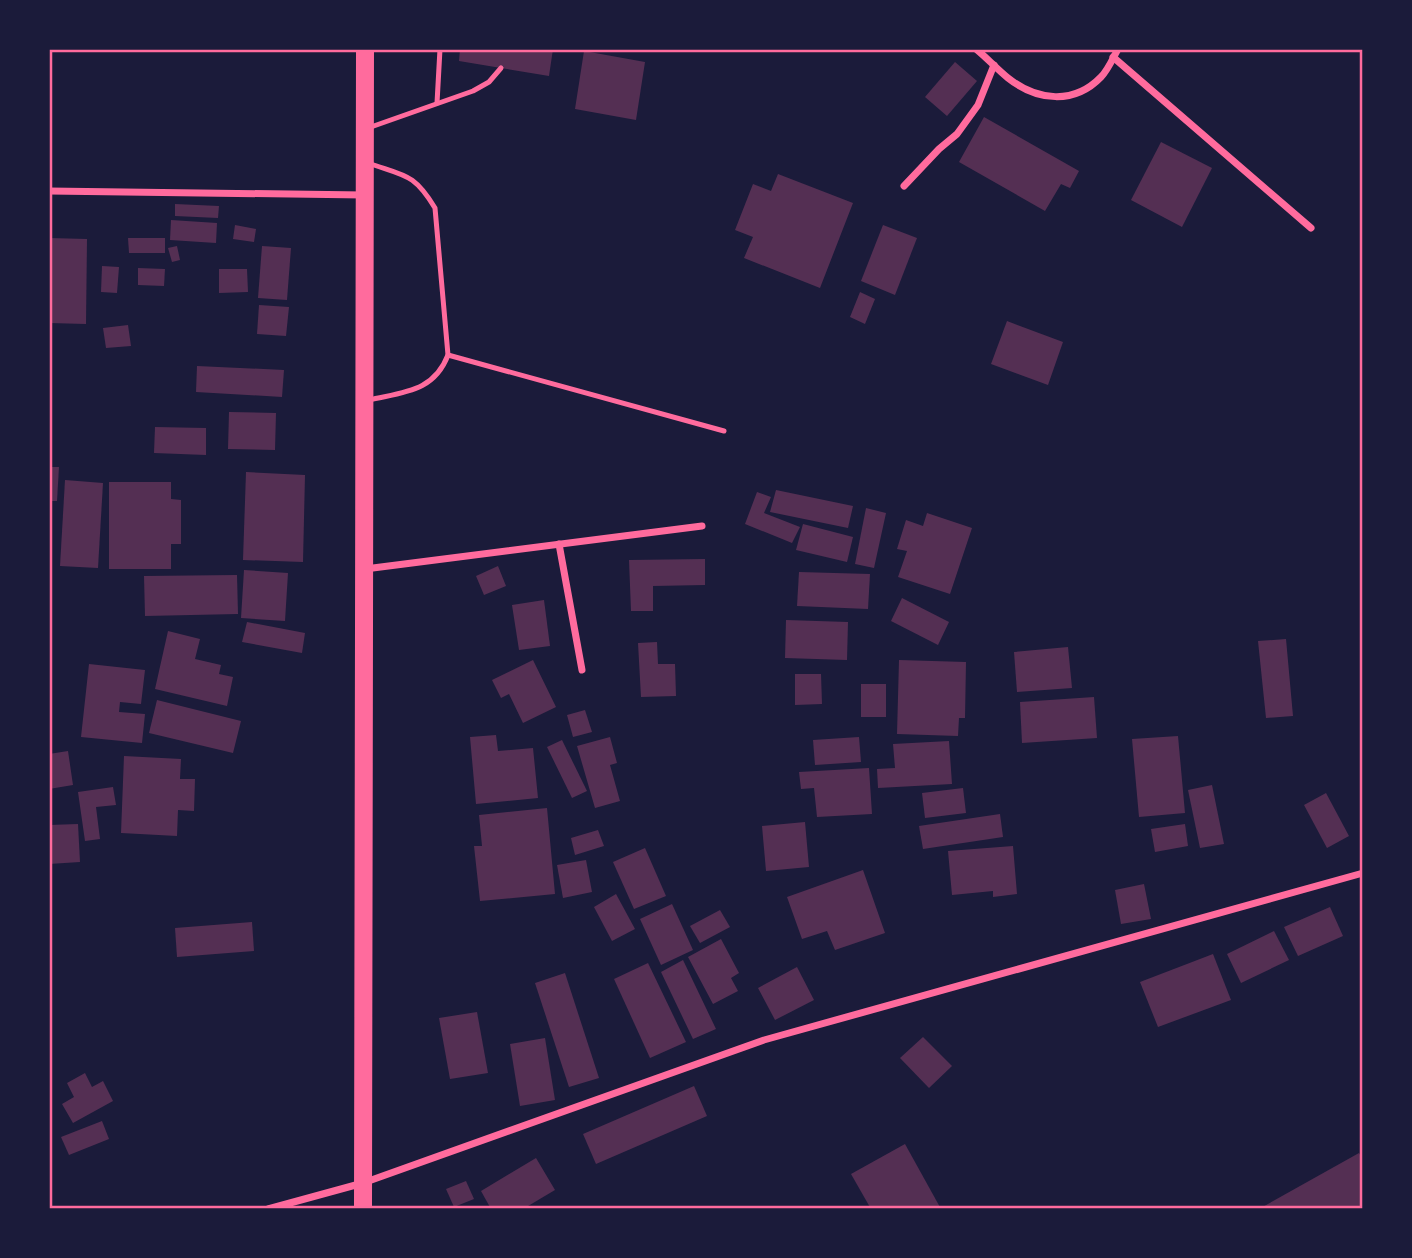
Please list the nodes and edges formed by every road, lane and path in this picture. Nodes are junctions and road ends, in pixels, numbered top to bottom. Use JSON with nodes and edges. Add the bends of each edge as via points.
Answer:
{"nodes":[{"id":1,"x":365,"y":49,"type":"edge"},
{"id":2,"x":440,"y":49,"type":"edge"},
{"id":3,"x":976,"y":49,"type":"edge"},
{"id":4,"x":1118,"y":49,"type":"edge"},
{"id":5,"x":1113,"y":57,"type":"junction"},
{"id":6,"x":994,"y":65,"type":"junction"},
{"id":7,"x":501,"y":68,"type":"dead end"},
{"id":8,"x":437,"y":103,"type":"junction"},
{"id":9,"x":365,"y":129,"type":"junction"},
{"id":10,"x":365,"y":162,"type":"junction"},
{"id":11,"x":904,"y":186,"type":"dead end"},
{"id":12,"x":49,"y":191,"type":"edge"},
{"id":13,"x":365,"y":195,"type":"junction"},
{"id":14,"x":1311,"y":228,"type":"dead end"},
{"id":15,"x":448,"y":355,"type":"junction"},
{"id":16,"x":365,"y":401,"type":"junction"},
{"id":17,"x":724,"y":431,"type":"dead end"},
{"id":18,"x":702,"y":526,"type":"dead end"},
{"id":19,"x":559,"y":544,"type":"junction"},
{"id":20,"x":364,"y":569,"type":"junction"},
{"id":21,"x":582,"y":670,"type":"dead end"},
{"id":22,"x":1363,"y":873,"type":"edge"},
{"id":23,"x":363,"y":1183,"type":"junction"},
{"id":24,"x":268,"y":1209,"type":"edge"},
{"id":25,"x":363,"y":1209,"type":"edge"}],
"edges":[{"from":1,"to":9,"type":"main road"},
{"from":2,"to":8,"type":"lane"},
{"from":3,"to":6,"type":"street"},
{"from":4,"to":5,"type":"street"},
{"from":5,"to":6,"type":"street","via":[[1103,76],[1068,97],[1046,97],[1025,89]]},
{"from":5,"to":14,"type":"street"},
{"from":6,"to":11,"type":"street","via":[[978,105],[957,134]]},
{"from":7,"to":8,"type":"lane","via":[[473,91]]},
{"from":8,"to":9,"type":"lane"},
{"from":9,"to":10,"type":"main road"},
{"from":10,"to":13,"type":"main road"},
{"from":10,"to":15,"type":"lane","via":[[414,179],[435,208]]},
{"from":12,"to":13,"type":"street"},
{"from":13,"to":16,"type":"main road"},
{"from":15,"to":16,"type":"lane","via":[[442,370],[424,387]]},
{"from":15,"to":17,"type":"lane"},
{"from":16,"to":20,"type":"main road"},
{"from":18,"to":19,"type":"street"},
{"from":19,"to":20,"type":"street"},
{"from":19,"to":21,"type":"street"},
{"from":20,"to":23,"type":"main road"},
{"from":22,"to":23,"type":"street","via":[[764,1040]]},
{"from":23,"to":24,"type":"street"},
{"from":23,"to":25,"type":"main road"}]}
